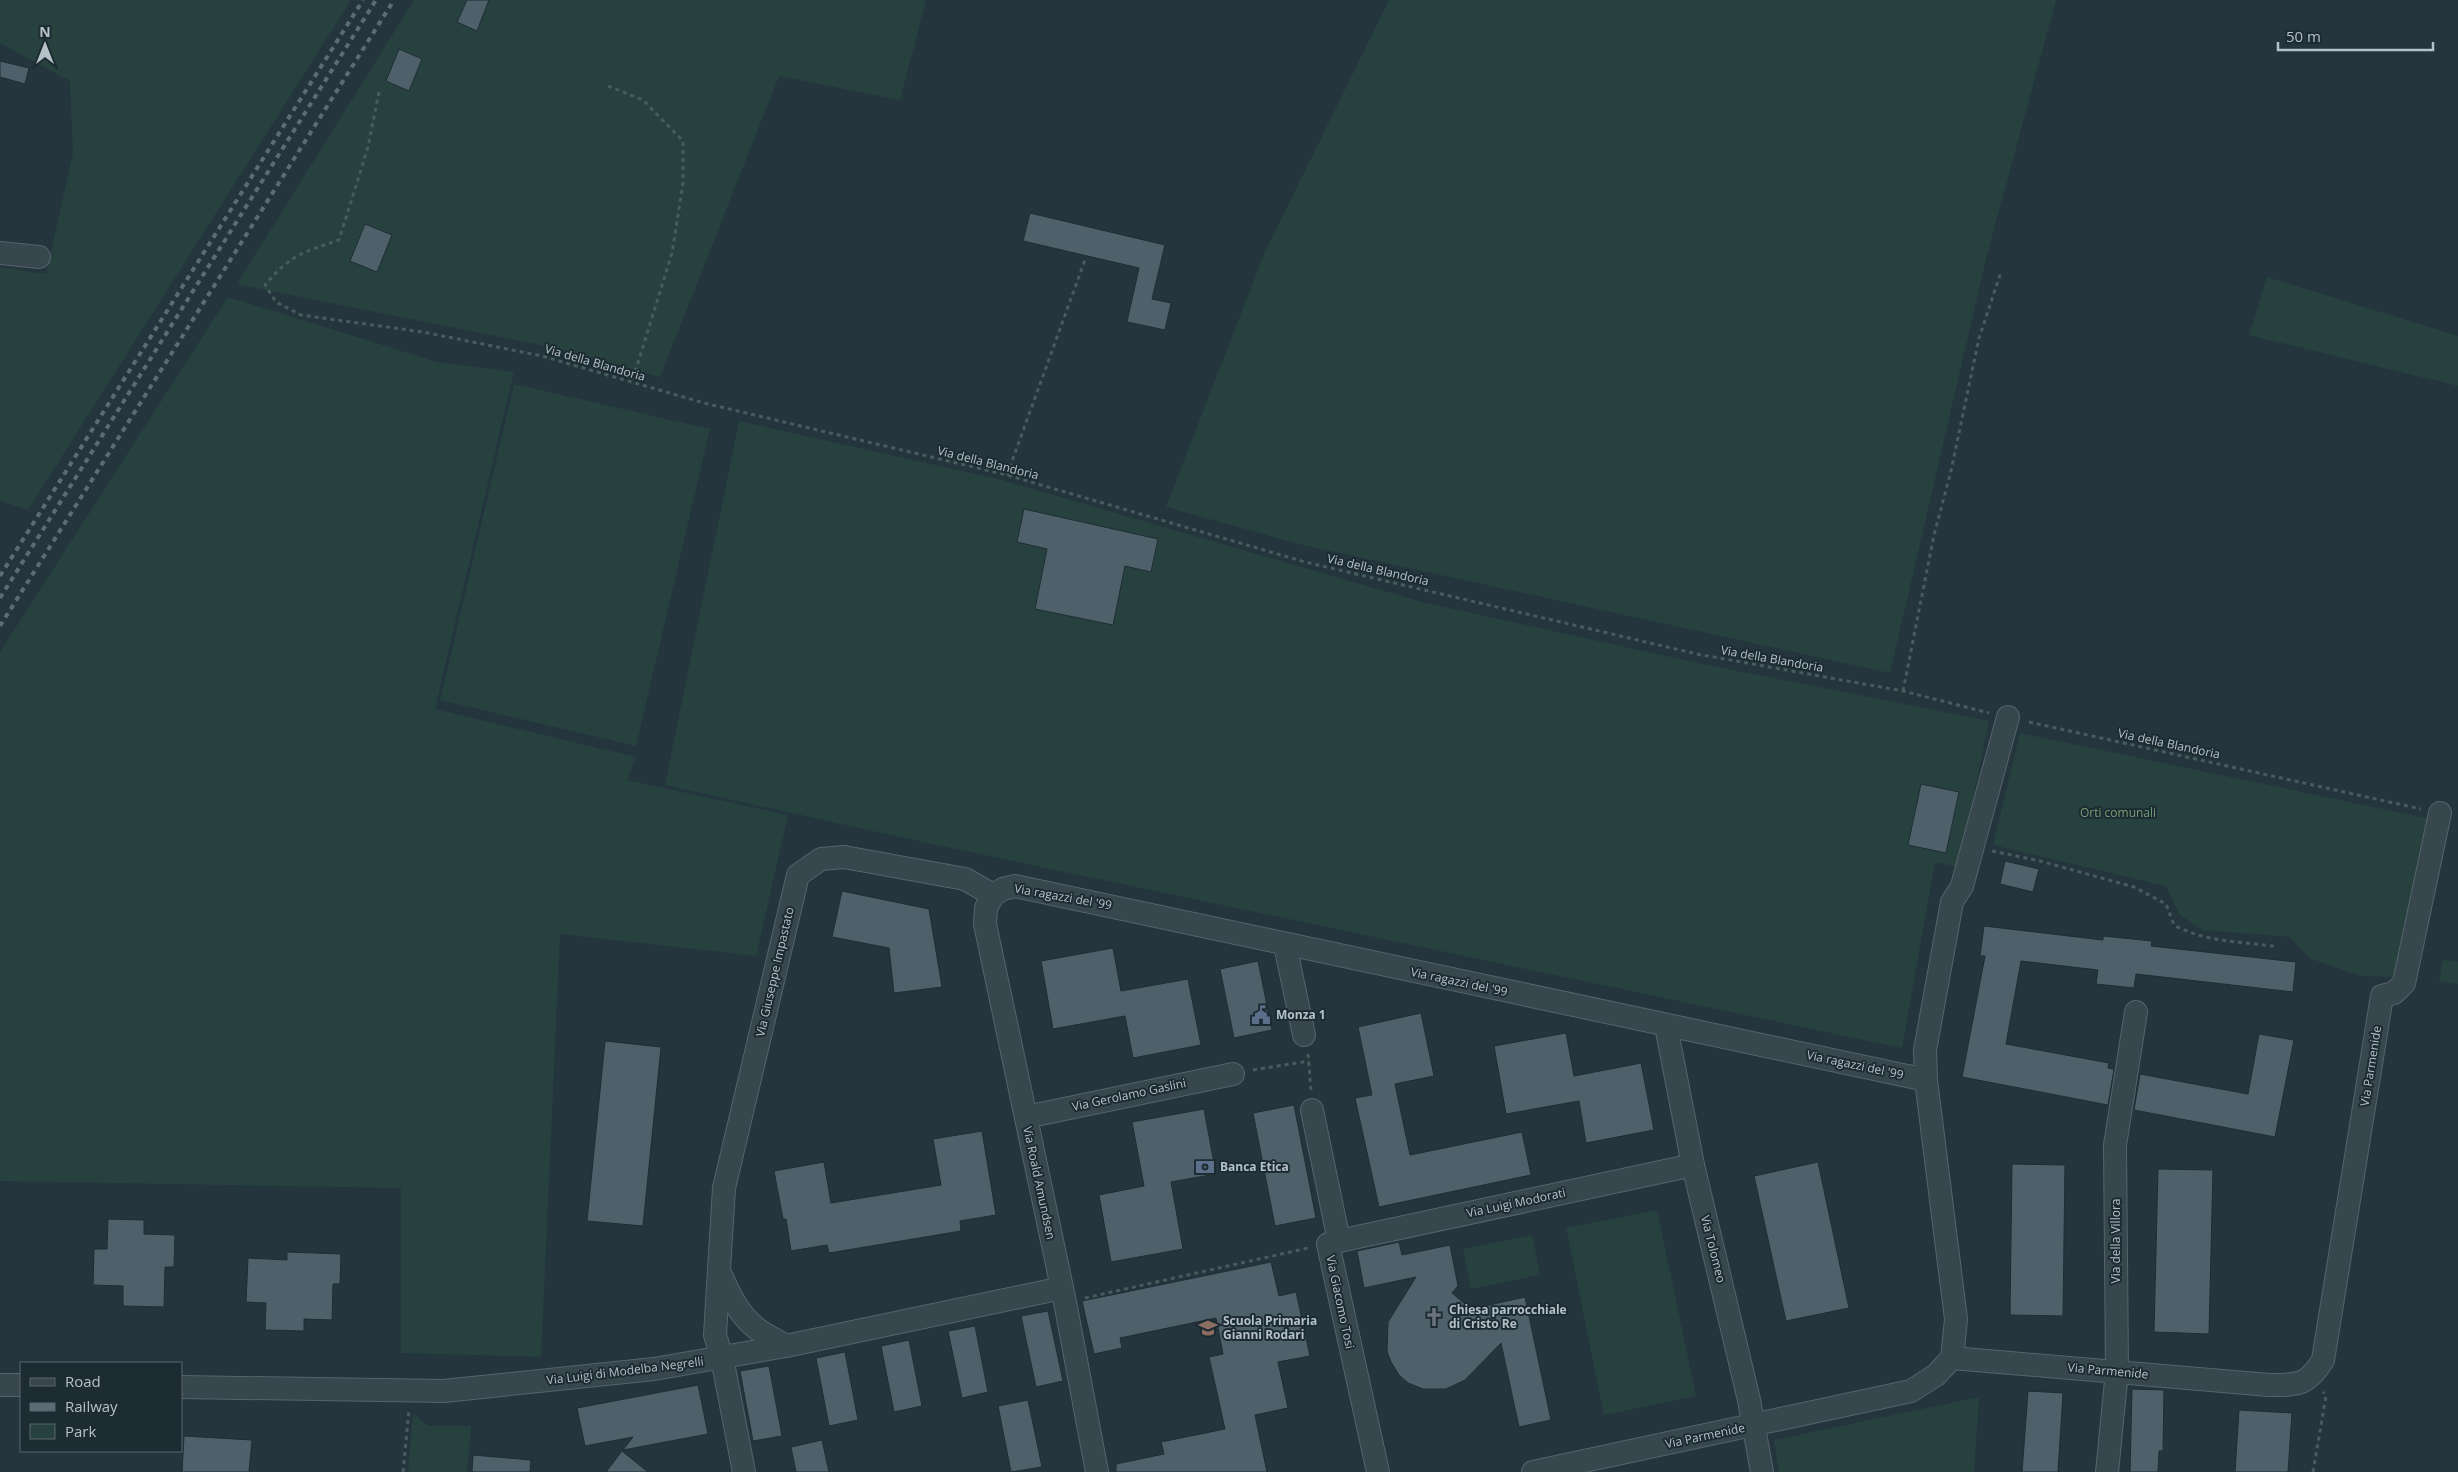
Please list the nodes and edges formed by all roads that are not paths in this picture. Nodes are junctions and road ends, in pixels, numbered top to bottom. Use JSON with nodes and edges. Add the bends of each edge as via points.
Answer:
{"nodes":[{"id":1,"x":0,"y":253,"type":"edge"},
{"id":2,"x":39,"y":257,"type":"dead end"},
{"id":3,"x":2008,"y":718,"type":"road end"},
{"id":4,"x":2440,"y":813,"type":"road end"},
{"id":5,"x":994,"y":895,"type":"junction"},
{"id":6,"x":1285,"y":945,"type":"junction"},
{"id":7,"x":2136,"y":1012,"type":"dead end"},
{"id":8,"x":1666,"y":1026,"type":"junction"},
{"id":9,"x":1304,"y":1035,"type":"road end"},
{"id":10,"x":1233,"y":1074,"type":"road end"},
{"id":11,"x":1926,"y":1080,"type":"junction"},
{"id":12,"x":1312,"y":1110,"type":"road end"},
{"id":13,"x":1026,"y":1117,"type":"junction"},
{"id":14,"x":1693,"y":1165,"type":"junction"},
{"id":15,"x":1334,"y":1242,"type":"junction"},
{"id":16,"x":719,"y":1273,"type":"junction"},
{"id":17,"x":1063,"y":1295,"type":"junction"},
{"id":18,"x":786,"y":1346,"type":"junction"},
{"id":19,"x":722,"y":1358,"type":"junction"},
{"id":20,"x":1952,"y":1358,"type":"junction"},
{"id":21,"x":2117,"y":1371,"type":"junction"},
{"id":22,"x":0,"y":1385,"type":"edge"},
{"id":23,"x":20,"y":1385,"type":"edge"},
{"id":24,"x":182,"y":1387,"type":"edge"},
{"id":25,"x":1754,"y":1426,"type":"junction"},
{"id":26,"x":744,"y":1472,"type":"edge"},
{"id":27,"x":1097,"y":1472,"type":"edge"},
{"id":28,"x":1378,"y":1472,"type":"edge"},
{"id":29,"x":1533,"y":1472,"type":"edge"},
{"id":30,"x":1762,"y":1472,"type":"edge"},
{"id":31,"x":2107,"y":1472,"type":"edge"}],
"edges":[{"from":1,"to":2,"type":"street"},
{"from":3,"to":11,"type":"street","via":[[1962,886],[1952,902],[1926,1050]]},
{"from":4,"to":21,"type":"street","name":"Via Parmenide","via":[[2404,983],[2394,993],[2382,996],[2323,1360],[2315,1374],[2298,1384],[2269,1384]]},
{"from":5,"to":6,"type":"street","name":"Via ragazzi del '99","via":[[1015,886]]},
{"from":5,"to":13,"type":"street","name":"Via Roald Amundsen","via":[[986,908],[985,924]]},
{"from":5,"to":16,"type":"street","name":"Via Giuseppe Impastato","via":[[965,879],[844,857],[821,859],[798,875],[724,1188]]},
{"from":6,"to":8,"type":"street","name":"Via ragazzi del '99"},
{"from":6,"to":9,"type":"street"},
{"from":7,"to":21,"type":"street","name":"Via della Villora","via":[[2115,1145]]},
{"from":8,"to":11,"type":"street","name":"Via ragazzi del '99"},
{"from":8,"to":14,"type":"street","name":"Via Tolomeo"},
{"from":10,"to":13,"type":"street","name":"Via Gerolamo Gaslini"},
{"from":11,"to":20,"type":"street","via":[[1956,1319]]},
{"from":12,"to":15,"type":"street","name":"Via Giacomo Tosi"},
{"from":13,"to":17,"type":"street","name":"Via Roald Amundsen"},
{"from":14,"to":15,"type":"street","name":"Via Luigi Modorati"},
{"from":14,"to":25,"type":"street","name":"Via Tolomeo"},
{"from":15,"to":28,"type":"street","name":"Via Giacomo Tosi"},
{"from":16,"to":18,"type":"street","name":"Via Giuseppe Impastato","via":[[743,1315],[756,1329]]},
{"from":16,"to":19,"type":"street","name":"Via Giuseppe Impastato","via":[[715,1335]]},
{"from":17,"to":18,"type":"street","name":"Via Luigi di Modelba Negrelli"},
{"from":17,"to":27,"type":"street","name":"Via Roald Amundsen"},
{"from":18,"to":19,"type":"street","name":"Via Luigi di Modelba Negrelli"},
{"from":19,"to":24,"type":"street","name":"Via Luigi di Modelba Negrelli","via":[[444,1391]]},
{"from":19,"to":26,"type":"street","name":"Via Giuseppe Impastato"},
{"from":20,"to":21,"type":"street","name":"Via Parmenide"},
{"from":20,"to":25,"type":"street","name":"Via Parmenide","via":[[1936,1375],[1911,1391]]},
{"from":21,"to":31,"type":"street","name":"Via della Villora"},
{"from":22,"to":23,"type":"street"},
{"from":25,"to":29,"type":"street","name":"Via Parmenide"},
{"from":25,"to":30,"type":"street","name":"Via Tolomeo"}]}
